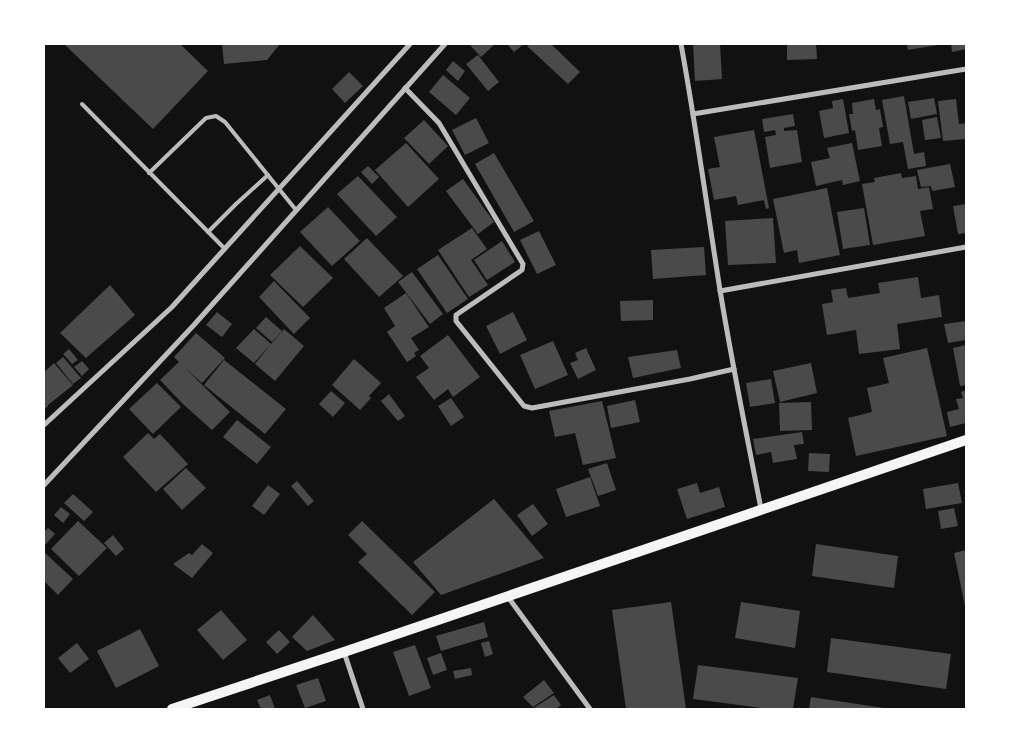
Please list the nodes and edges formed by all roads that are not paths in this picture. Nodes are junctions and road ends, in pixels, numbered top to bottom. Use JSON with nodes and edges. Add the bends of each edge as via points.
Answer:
{"nodes":[{"id":1,"x":410,"y":44,"type":"edge"},
{"id":2,"x":445,"y":44,"type":"edge"},
{"id":3,"x":681,"y":44,"type":"edge"},
{"id":4,"x":966,"y":69,"type":"edge"},
{"id":5,"x":405,"y":88,"type":"junction"},
{"id":6,"x":82,"y":104,"type":"dead end"},
{"id":7,"x":693,"y":114,"type":"junction"},
{"id":8,"x":150,"y":173,"type":"junction"},
{"id":9,"x":268,"y":175,"type":"junction"},
{"id":10,"x":279,"y":189,"type":"junction"},
{"id":11,"x":296,"y":210,"type":"junction"},
{"id":12,"x":208,"y":232,"type":"junction"},
{"id":13,"x":966,"y":247,"type":"edge"},
{"id":14,"x":225,"y":249,"type":"junction"},
{"id":15,"x":720,"y":291,"type":"junction"},
{"id":16,"x":734,"y":368,"type":"junction"},
{"id":17,"x":44,"y":425,"type":"edge"},
{"id":18,"x":966,"y":440,"type":"edge"},
{"id":19,"x":44,"y":485,"type":"edge"},
{"id":20,"x":761,"y":510,"type":"junction"},
{"id":21,"x":508,"y":596,"type":"junction"},
{"id":22,"x":344,"y":652,"type":"junction"},
{"id":23,"x":172,"y":709,"type":"edge"},
{"id":24,"x":363,"y":709,"type":"edge"},
{"id":25,"x":590,"y":709,"type":"edge"}],
"edges":[{"from":1,"to":10,"type":"street"},
{"from":2,"to":5,"type":"street"},
{"from":3,"to":7,"type":"street"},
{"from":4,"to":7,"type":"street"},
{"from":5,"to":11,"type":"street"},
{"from":5,"to":16,"type":"street","via":[[439,123],[523,264],[522,270],[456,315],[456,320],[524,406],[532,408]]},
{"from":6,"to":8,"type":"lane"},
{"from":7,"to":15,"type":"street"},
{"from":8,"to":9,"type":"lane","via":[[206,118],[216,116],[225,122]]},
{"from":8,"to":12,"type":"lane"},
{"from":9,"to":10,"type":"lane"},
{"from":9,"to":12,"type":"lane"},
{"from":10,"to":11,"type":"lane"},
{"from":10,"to":14,"type":"street"},
{"from":11,"to":19,"type":"street"},
{"from":12,"to":14,"type":"lane"},
{"from":13,"to":15,"type":"street"},
{"from":14,"to":17,"type":"street","via":[[172,307]]},
{"from":15,"to":16,"type":"street"},
{"from":16,"to":20,"type":"street"},
{"from":18,"to":20,"type":"main road"},
{"from":20,"to":21,"type":"main road"},
{"from":21,"to":22,"type":"main road"},
{"from":21,"to":25,"type":"street"},
{"from":22,"to":23,"type":"main road"},
{"from":22,"to":24,"type":"street"}]}
